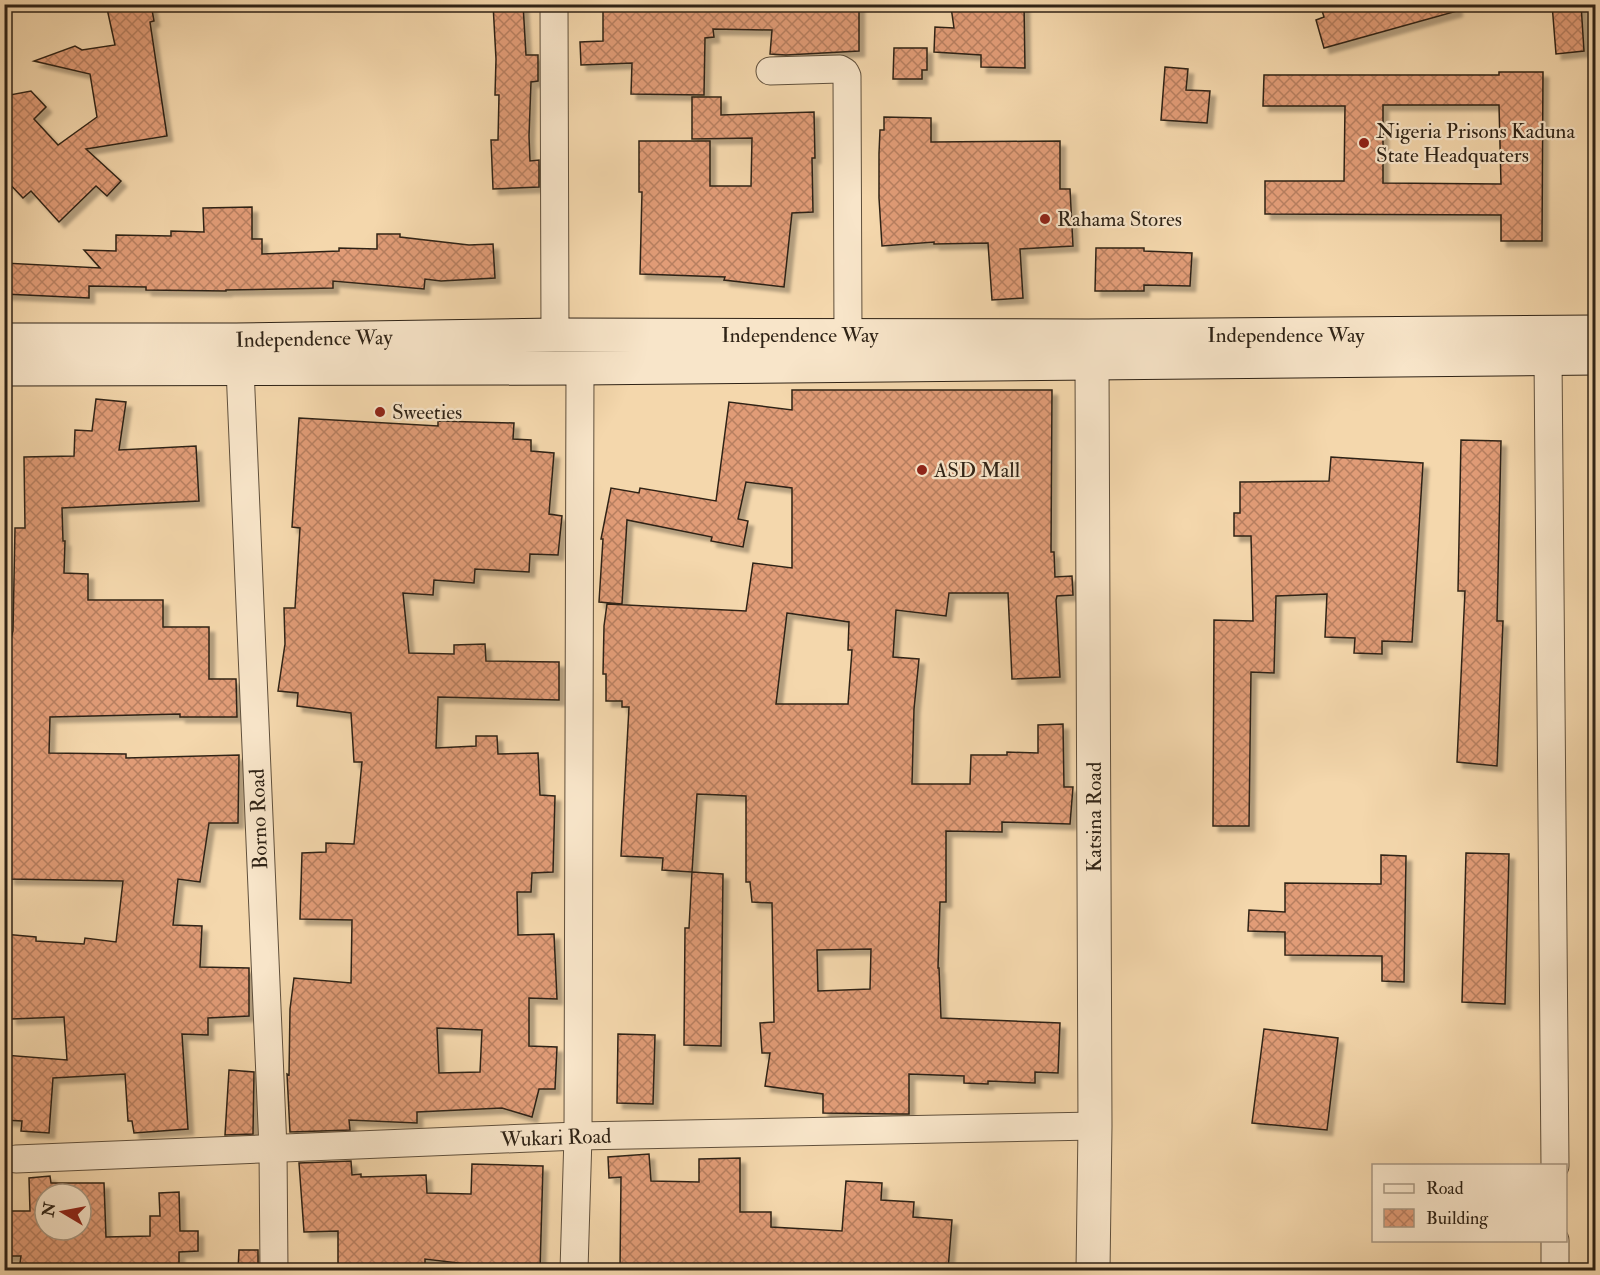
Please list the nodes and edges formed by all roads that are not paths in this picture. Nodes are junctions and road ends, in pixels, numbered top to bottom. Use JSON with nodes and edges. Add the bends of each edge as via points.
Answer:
{"nodes":[{"id":1,"x":554,"y":4,"type":"edge"},
{"id":2,"x":770,"y":70,"type":"dead end"},
{"id":3,"x":1596,"y":332,"type":"edge"},
{"id":4,"x":555,"y":335,"type":"junction"},
{"id":5,"x":848,"y":335,"type":"junction"},
{"id":6,"x":4,"y":340,"type":"edge"},
{"id":7,"x":1548,"y":358,"type":"junction"},
{"id":8,"x":1596,"y":358,"type":"edge"},
{"id":9,"x":1092,"y":364,"type":"junction"},
{"id":10,"x":240,"y":368,"type":"junction"},
{"id":11,"x":580,"y":368,"type":"junction"},
{"id":12,"x":4,"y":369,"type":"edge"},
{"id":13,"x":1095,"y":1126,"type":"junction"},
{"id":14,"x":578,"y":1136,"type":"junction"},
{"id":15,"x":273,"y":1149,"type":"junction"},
{"id":16,"x":16,"y":1159,"type":"dead end"},
{"id":17,"x":1555,"y":1164,"type":"edge"},
{"id":18,"x":1555,"y":1242,"type":"edge"},
{"id":19,"x":274,"y":1270,"type":"edge"},
{"id":20,"x":574,"y":1270,"type":"edge"},
{"id":21,"x":1094,"y":1270,"type":"edge"},
{"id":22,"x":1556,"y":1270,"type":"edge"}],
"edges":[{"from":1,"to":4,"type":"street"},
{"from":2,"to":5,"type":"street","via":[[840,69],[847,76]]},
{"from":3,"to":5,"type":"main road","name":"Independence Way"},
{"from":4,"to":5,"type":"main road","name":"Independence Way"},
{"from":4,"to":6,"type":"main road","name":"Independence Way"},
{"from":7,"to":8,"type":"main road","name":"Independence Way"},
{"from":7,"to":9,"type":"main road","name":"Independence Way"},
{"from":7,"to":17,"type":"street"},
{"from":9,"to":11,"type":"main road","name":"Independence Way"},
{"from":9,"to":13,"type":"main road","name":"Katsina Road"},
{"from":10,"to":11,"type":"main road","name":"Independence Way"},
{"from":10,"to":12,"type":"main road","name":"Independence Way"},
{"from":10,"to":15,"type":"street","name":"Borno Road"},
{"from":11,"to":14,"type":"street"},
{"from":13,"to":14,"type":"street","name":"Wukari Road"},
{"from":13,"to":21,"type":"main road","name":"Katsina Road"},
{"from":14,"to":15,"type":"street","name":"Wukari Road"},
{"from":14,"to":20,"type":"street"},
{"from":15,"to":16,"type":"street","name":"Wukari Road"},
{"from":15,"to":19,"type":"street","name":"Borno Road"},
{"from":18,"to":22,"type":"street"}]}
